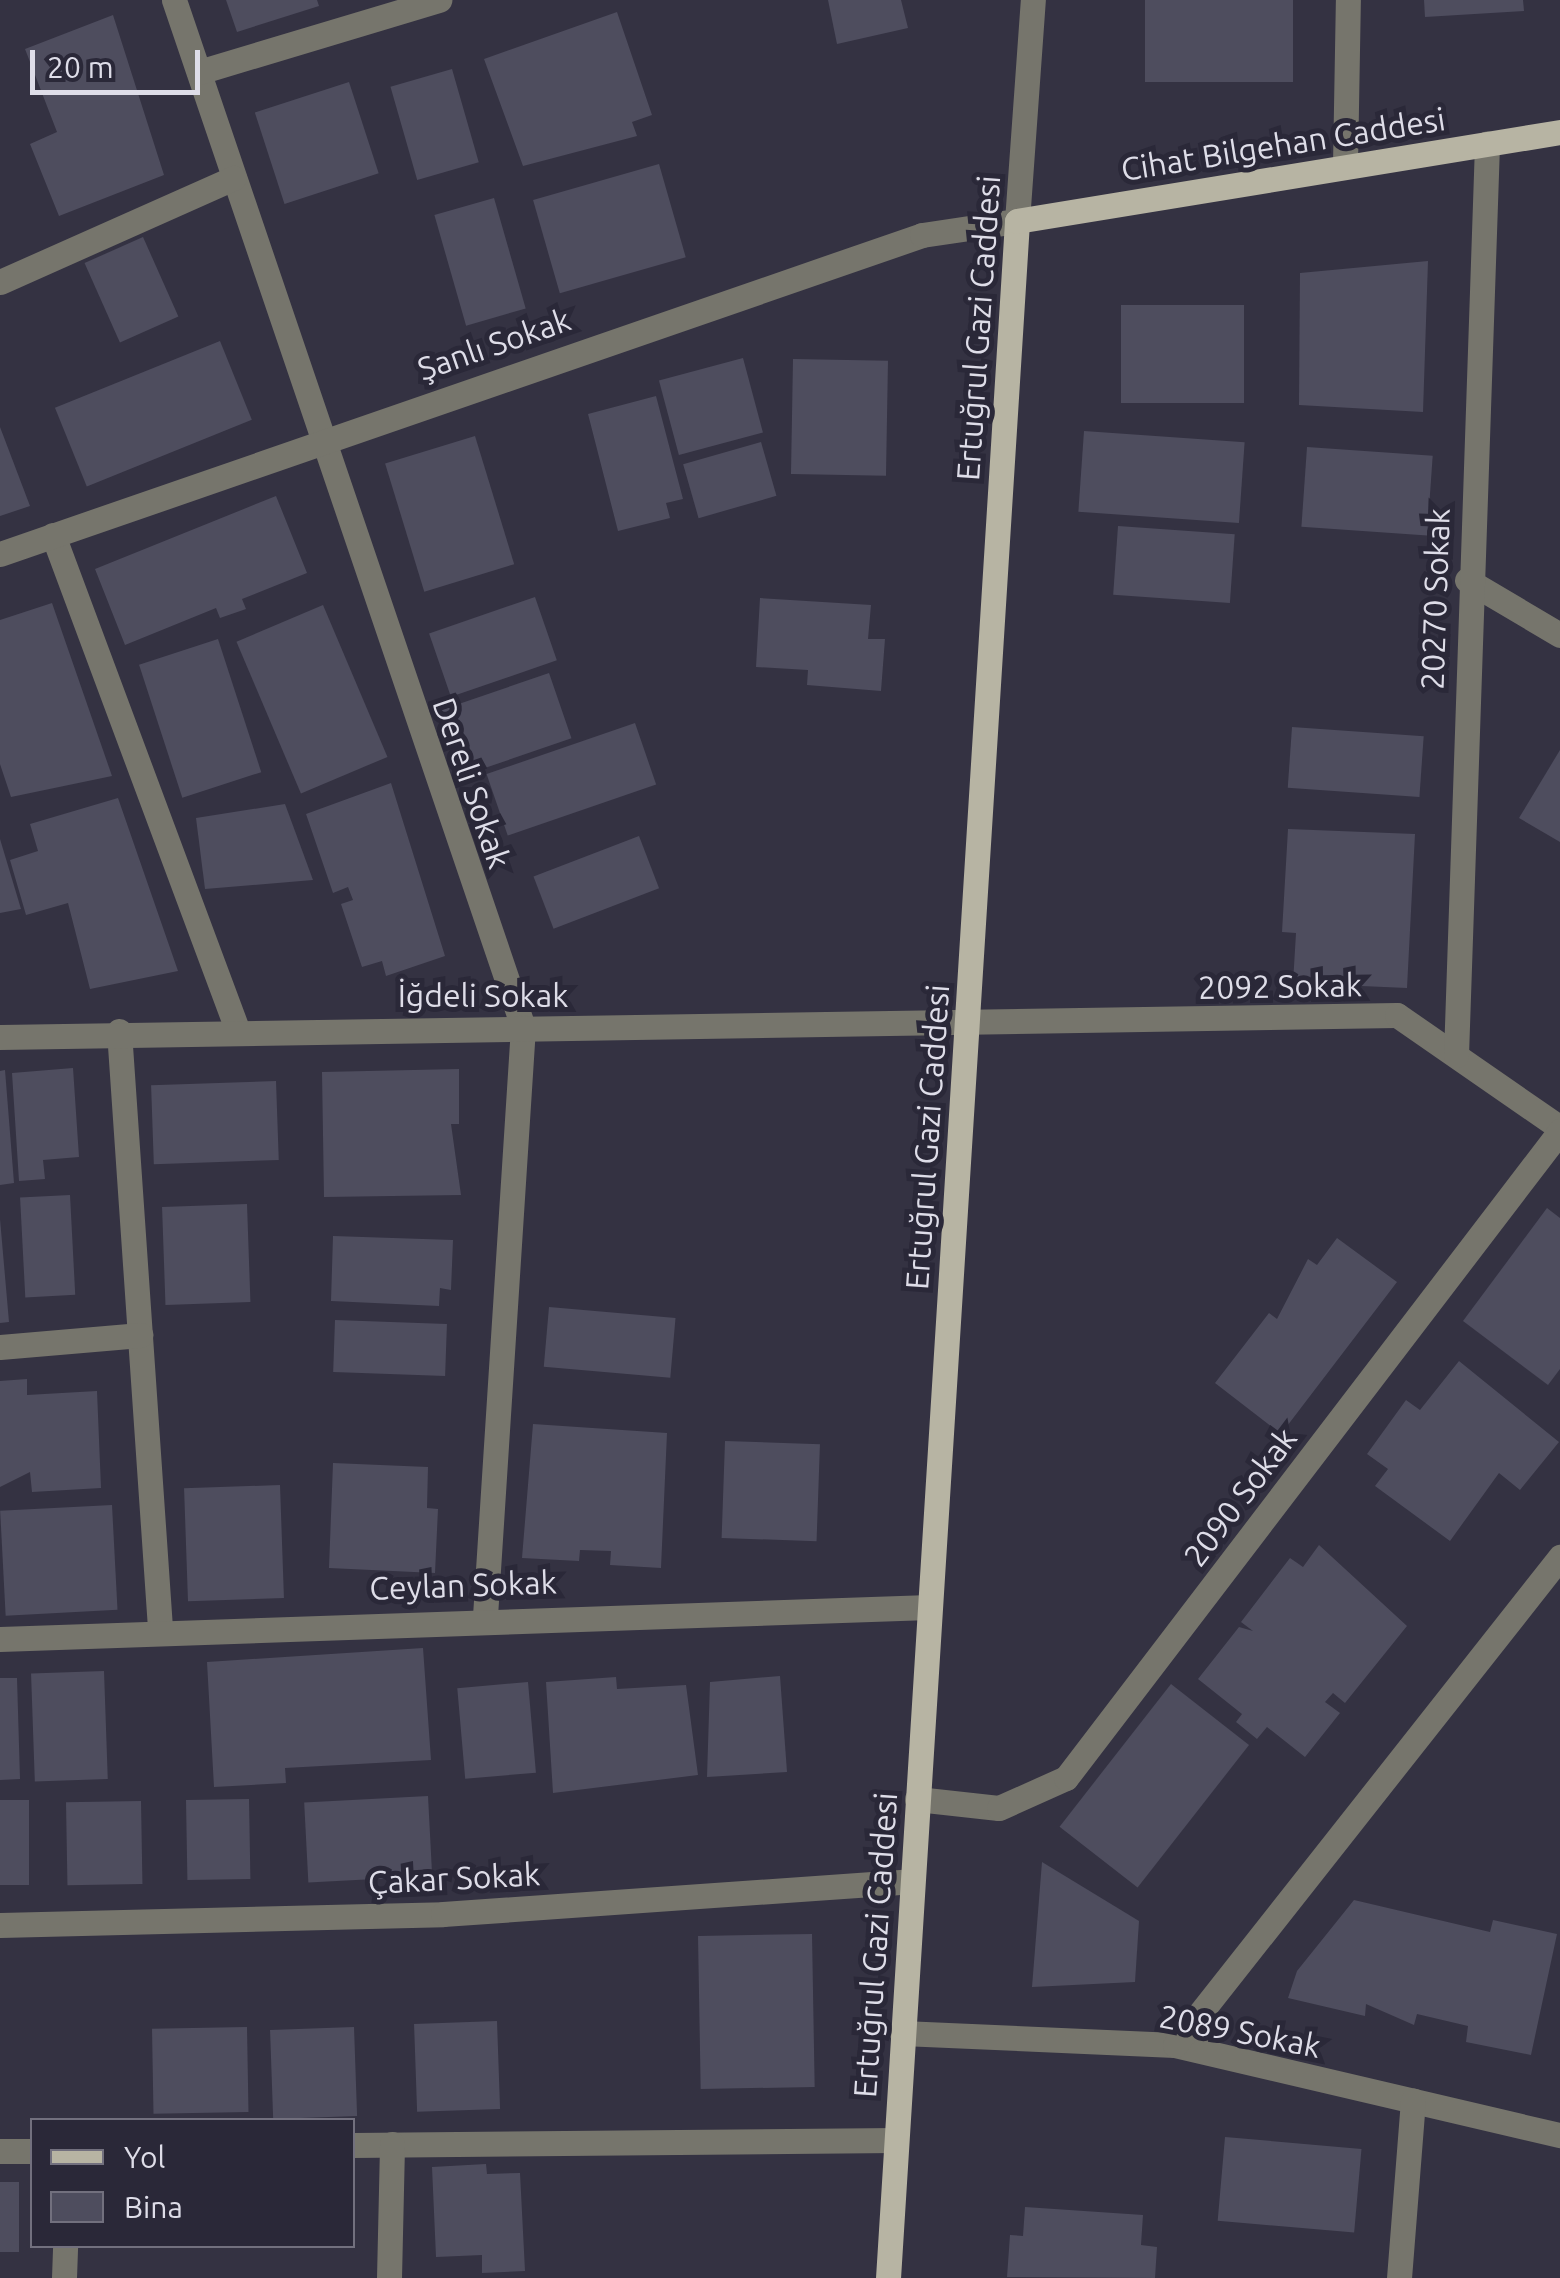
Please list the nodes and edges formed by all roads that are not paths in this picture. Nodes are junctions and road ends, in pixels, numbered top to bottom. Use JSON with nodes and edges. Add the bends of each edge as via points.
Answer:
{"nodes":[{"id":1,"x":174,"y":0,"type":"edge"},
{"id":2,"x":440,"y":0,"type":"edge"},
{"id":3,"x":1033,"y":0,"type":"edge"},
{"id":4,"x":1348,"y":0,"type":"edge"},
{"id":5,"x":200,"y":72,"type":"junction"},
{"id":6,"x":1560,"y":132,"type":"edge"},
{"id":7,"x":1486,"y":144,"type":"junction"},
{"id":8,"x":1345,"y":164,"type":"junction"},
{"id":9,"x":234,"y":178,"type":"junction"},
{"id":10,"x":1016,"y":222,"type":"junction"},
{"id":11,"x":0,"y":282,"type":"edge"},
{"id":12,"x":318,"y":438,"type":"junction"},
{"id":13,"x":53,"y":535,"type":"junction"},
{"id":14,"x":0,"y":554,"type":"edge"},
{"id":15,"x":1467,"y":580,"type":"junction"},
{"id":16,"x":1560,"y":635,"type":"edge"},
{"id":17,"x":967,"y":1026,"type":"junction"},
{"id":18,"x":523,"y":1027,"type":"junction"},
{"id":19,"x":236,"y":1030,"type":"junction"},
{"id":20,"x":119,"y":1031,"type":"junction"},
{"id":21,"x":0,"y":1037,"type":"edge"},
{"id":22,"x":1456,"y":1056,"type":"junction"},
{"id":23,"x":1560,"y":1130,"type":"edge"},
{"id":24,"x":140,"y":1335,"type":"junction"},
{"id":25,"x":0,"y":1346,"type":"edge"},
{"id":26,"x":1560,"y":1557,"type":"edge"},
{"id":27,"x":928,"y":1608,"type":"junction"},
{"id":28,"x":485,"y":1616,"type":"junction"},
{"id":29,"x":160,"y":1628,"type":"junction"},
{"id":30,"x":0,"y":1640,"type":"edge"},
{"id":31,"x":917,"y":1800,"type":"junction"},
{"id":32,"x":911,"y":1881,"type":"junction"},
{"id":33,"x":0,"y":1924,"type":"edge"},
{"id":34,"x":902,"y":2033,"type":"junction"},
{"id":35,"x":1174,"y":2045,"type":"junction"},
{"id":36,"x":1413,"y":2101,"type":"junction"},
{"id":37,"x":1560,"y":2135,"type":"edge"},
{"id":38,"x":896,"y":2140,"type":"junction"},
{"id":39,"x":392,"y":2144,"type":"junction"},
{"id":40,"x":355,"y":2145,"type":"edge"},
{"id":41,"x":0,"y":2151,"type":"edge"},
{"id":42,"x":30,"y":2151,"type":"edge"},
{"id":43,"x":66,"y":2248,"type":"edge"},
{"id":44,"x":64,"y":2278,"type":"edge"},
{"id":45,"x":390,"y":2278,"type":"edge"},
{"id":46,"x":888,"y":2278,"type":"edge"},
{"id":47,"x":1399,"y":2278,"type":"edge"}],
"edges":[{"from":1,"to":5,"type":"street","name":"Dereli Sokak"},
{"from":2,"to":5,"type":"street"},
{"from":3,"to":10,"type":"street","name":"Ertuğrul Gazi Caddesi"},
{"from":4,"to":8,"type":"street"},
{"from":5,"to":9,"type":"street","name":"Dereli Sokak"},
{"from":6,"to":7,"type":"main road","name":"Cihat Bilgehan Caddesi"},
{"from":7,"to":8,"type":"main road","name":"Cihat Bilgehan Caddesi"},
{"from":7,"to":15,"type":"street","name":"20270 Sokak"},
{"from":8,"to":10,"type":"main road","name":"Cihat Bilgehan Caddesi"},
{"from":9,"to":11,"type":"street"},
{"from":9,"to":12,"type":"street","name":"Dereli Sokak"},
{"from":10,"to":12,"type":"street","name":"Şanlı Sokak","via":[[922,235]]},
{"from":10,"to":17,"type":"main road","name":"Ertuğrul Gazi Caddesi"},
{"from":12,"to":13,"type":"street","name":"Şanlı Sokak"},
{"from":12,"to":18,"type":"street","name":"Dereli Sokak"},
{"from":13,"to":14,"type":"street","name":"Şanlı Sokak"},
{"from":13,"to":19,"type":"street"},
{"from":15,"to":16,"type":"street"},
{"from":15,"to":22,"type":"street","name":"20270 Sokak"},
{"from":17,"to":18,"type":"street","name":"İğdeli Sokak"},
{"from":17,"to":22,"type":"street","name":"2092 Sokak","via":[[1398,1015]]},
{"from":17,"to":27,"type":"main road","name":"Ertuğrul Gazi Caddesi"},
{"from":18,"to":19,"type":"street","name":"İğdeli Sokak"},
{"from":18,"to":28,"type":"street","name":"Dereli Sokak"},
{"from":19,"to":20,"type":"street","name":"İğdeli Sokak"},
{"from":20,"to":21,"type":"street","name":"İğdeli Sokak"},
{"from":20,"to":24,"type":"street"},
{"from":22,"to":23,"type":"street","name":"2092 Sokak"},
{"from":23,"to":31,"type":"street","name":"2090 Sokak","via":[[1066,1778],[999,1808]]},
{"from":24,"to":25,"type":"street"},
{"from":24,"to":29,"type":"street"},
{"from":26,"to":35,"type":"street"},
{"from":27,"to":28,"type":"street","name":"Ceylan Sokak"},
{"from":27,"to":31,"type":"main road","name":"Ertuğrul Gazi Caddesi"},
{"from":28,"to":29,"type":"street","name":"Ceylan Sokak"},
{"from":29,"to":30,"type":"street","name":"Ceylan Sokak"},
{"from":31,"to":32,"type":"main road","name":"Ertuğrul Gazi Caddesi"},
{"from":32,"to":33,"type":"street","name":"Çakar Sokak","via":[[442,1914]]},
{"from":32,"to":34,"type":"main road","name":"Ertuğrul Gazi Caddesi"},
{"from":34,"to":35,"type":"street","name":"2089 Sokak"},
{"from":34,"to":38,"type":"main road","name":"Ertuğrul Gazi Caddesi"},
{"from":35,"to":36,"type":"street","name":"2089 Sokak"},
{"from":36,"to":37,"type":"street","name":"2089 Sokak"},
{"from":36,"to":47,"type":"street"},
{"from":38,"to":39,"type":"street"},
{"from":38,"to":46,"type":"main road","name":"Ertuğrul Gazi Caddesi"},
{"from":39,"to":40,"type":"street"},
{"from":39,"to":45,"type":"street"},
{"from":41,"to":42,"type":"street"},
{"from":43,"to":44,"type":"street"}]}
